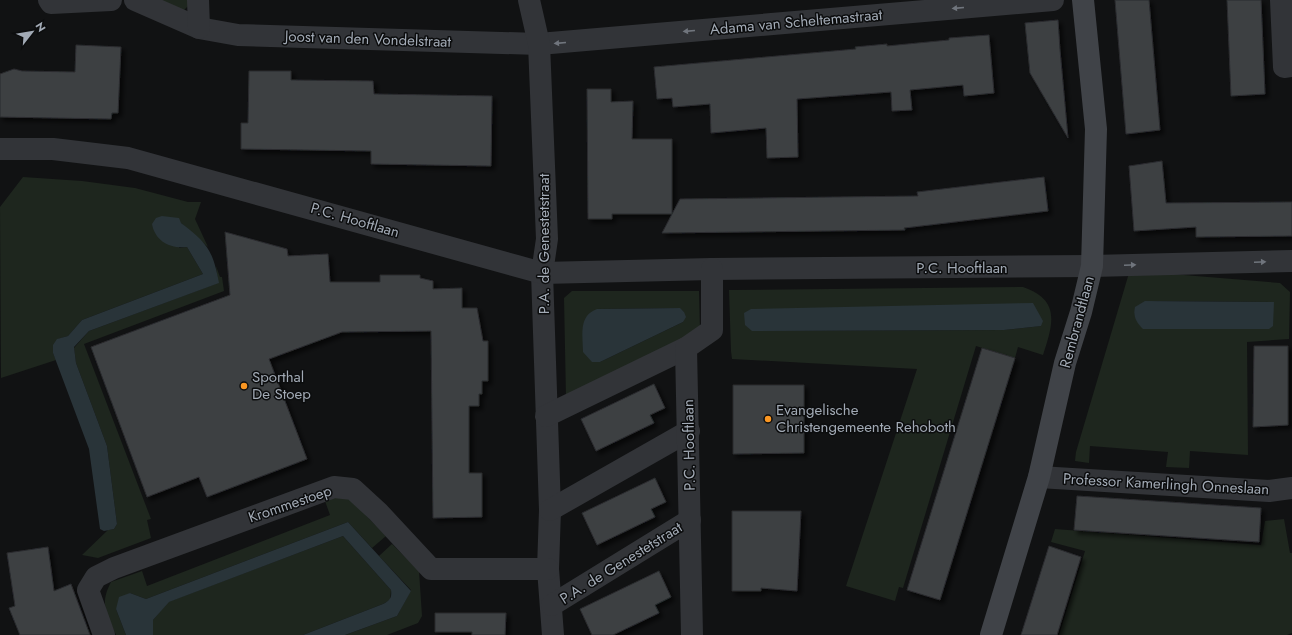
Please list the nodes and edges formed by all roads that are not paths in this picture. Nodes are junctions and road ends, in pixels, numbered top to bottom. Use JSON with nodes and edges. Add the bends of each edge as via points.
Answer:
{"nodes":[{"id":1,"x":49,"y":0,"type":"edge"},
{"id":2,"x":111,"y":0,"type":"edge"},
{"id":3,"x":135,"y":0,"type":"edge"},
{"id":4,"x":198,"y":0,"type":"edge"},
{"id":5,"x":529,"y":0,"type":"edge"},
{"id":6,"x":1053,"y":0,"type":"edge"},
{"id":7,"x":1083,"y":0,"type":"edge"},
{"id":8,"x":1281,"y":0,"type":"edge"},
{"id":9,"x":198,"y":28,"type":"junction"},
{"id":10,"x":539,"y":44,"type":"junction"},
{"id":11,"x":1292,"y":66,"type":"edge"},
{"id":12,"x":0,"y":149,"type":"edge"},
{"id":13,"x":1292,"y":261,"type":"edge"},
{"id":14,"x":1092,"y":266,"type":"junction"},
{"id":15,"x":712,"y":269,"type":"junction"},
{"id":16,"x":542,"y":273,"type":"junction"},
{"id":17,"x":686,"y":348,"type":"junction"},
{"id":18,"x":546,"y":416,"type":"junction"},
{"id":19,"x":689,"y":431,"type":"junction"},
{"id":20,"x":1039,"y":477,"type":"junction"},
{"id":21,"x":1292,"y":488,"type":"edge"},
{"id":22,"x":550,"y":510,"type":"junction"},
{"id":23,"x":690,"y":520,"type":"junction"},
{"id":24,"x":548,"y":570,"type":"junction"},
{"id":25,"x":552,"y":605,"type":"junction"},
{"id":26,"x":104,"y":635,"type":"edge"},
{"id":27,"x":553,"y":635,"type":"edge"},
{"id":28,"x":692,"y":635,"type":"edge"},
{"id":29,"x":991,"y":635,"type":"edge"}],
"edges":[{"from":1,"to":2,"type":"street","via":[[51,3]]},
{"from":3,"to":9,"type":"street","name":"Joost van den Vondelstraat"},
{"from":4,"to":9,"type":"street"},
{"from":5,"to":10,"type":"street","name":"P.A. de Genestetstraat"},
{"from":6,"to":10,"type":"street","name":"Adama van Scheltemastraat","one_way":true},
{"from":7,"to":14,"type":"street","name":"Rembrandtlaan","via":[[1096,129]]},
{"from":8,"to":11,"type":"street","via":[[1284,67]]},
{"from":9,"to":10,"type":"street","name":"Joost van den Vondelstraat","via":[[238,35]]},
{"from":10,"to":16,"type":"street","name":"P.A. de Genestetstraat","via":[[547,239]]},
{"from":12,"to":16,"type":"street","name":"P.C. Hooftlaan","via":[[53,149],[128,158]]},
{"from":14,"to":13,"type":"street","one_way":true},
{"from":14,"to":15,"type":"street","name":"P.C. Hooftlaan"},
{"from":14,"to":20,"type":"street","name":"Rembrandtlaan","via":[[1065,363]]},
{"from":15,"to":16,"type":"street","name":"P.C. Hooftlaan"},
{"from":15,"to":17,"type":"street","via":[[712,330]]},
{"from":16,"to":18,"type":"street","name":"P.A. de Genestetstraat"},
{"from":17,"to":18,"type":"street"},
{"from":17,"to":19,"type":"street","name":"P.C. Hooftlaan"},
{"from":18,"to":22,"type":"street","name":"P.A. de Genestetstraat"},
{"from":19,"to":22,"type":"street"},
{"from":19,"to":23,"type":"street","name":"P.C. Hooftlaan"},
{"from":20,"to":21,"type":"street","name":"Professor Kamerlingh Onneslaan","via":[[1269,491]]},
{"from":20,"to":29,"type":"street","name":"Rembrandtlaan"},
{"from":22,"to":24,"type":"street","name":"P.A. de Genestetstraat"},
{"from":23,"to":25,"type":"street","name":"P.A. de Genestetstraat"},
{"from":23,"to":28,"type":"street","name":"P.C. Hooftlaan"},
{"from":24,"to":25,"type":"street","name":"P.A. de Genestetstraat"},
{"from":24,"to":26,"type":"street","name":"Krommestoep","via":[[431,569],[378,512],[352,489],[334,487],[114,568],[96,577],[88,590]]},
{"from":25,"to":27,"type":"street","name":"P.A. de Genestetstraat"}]}
